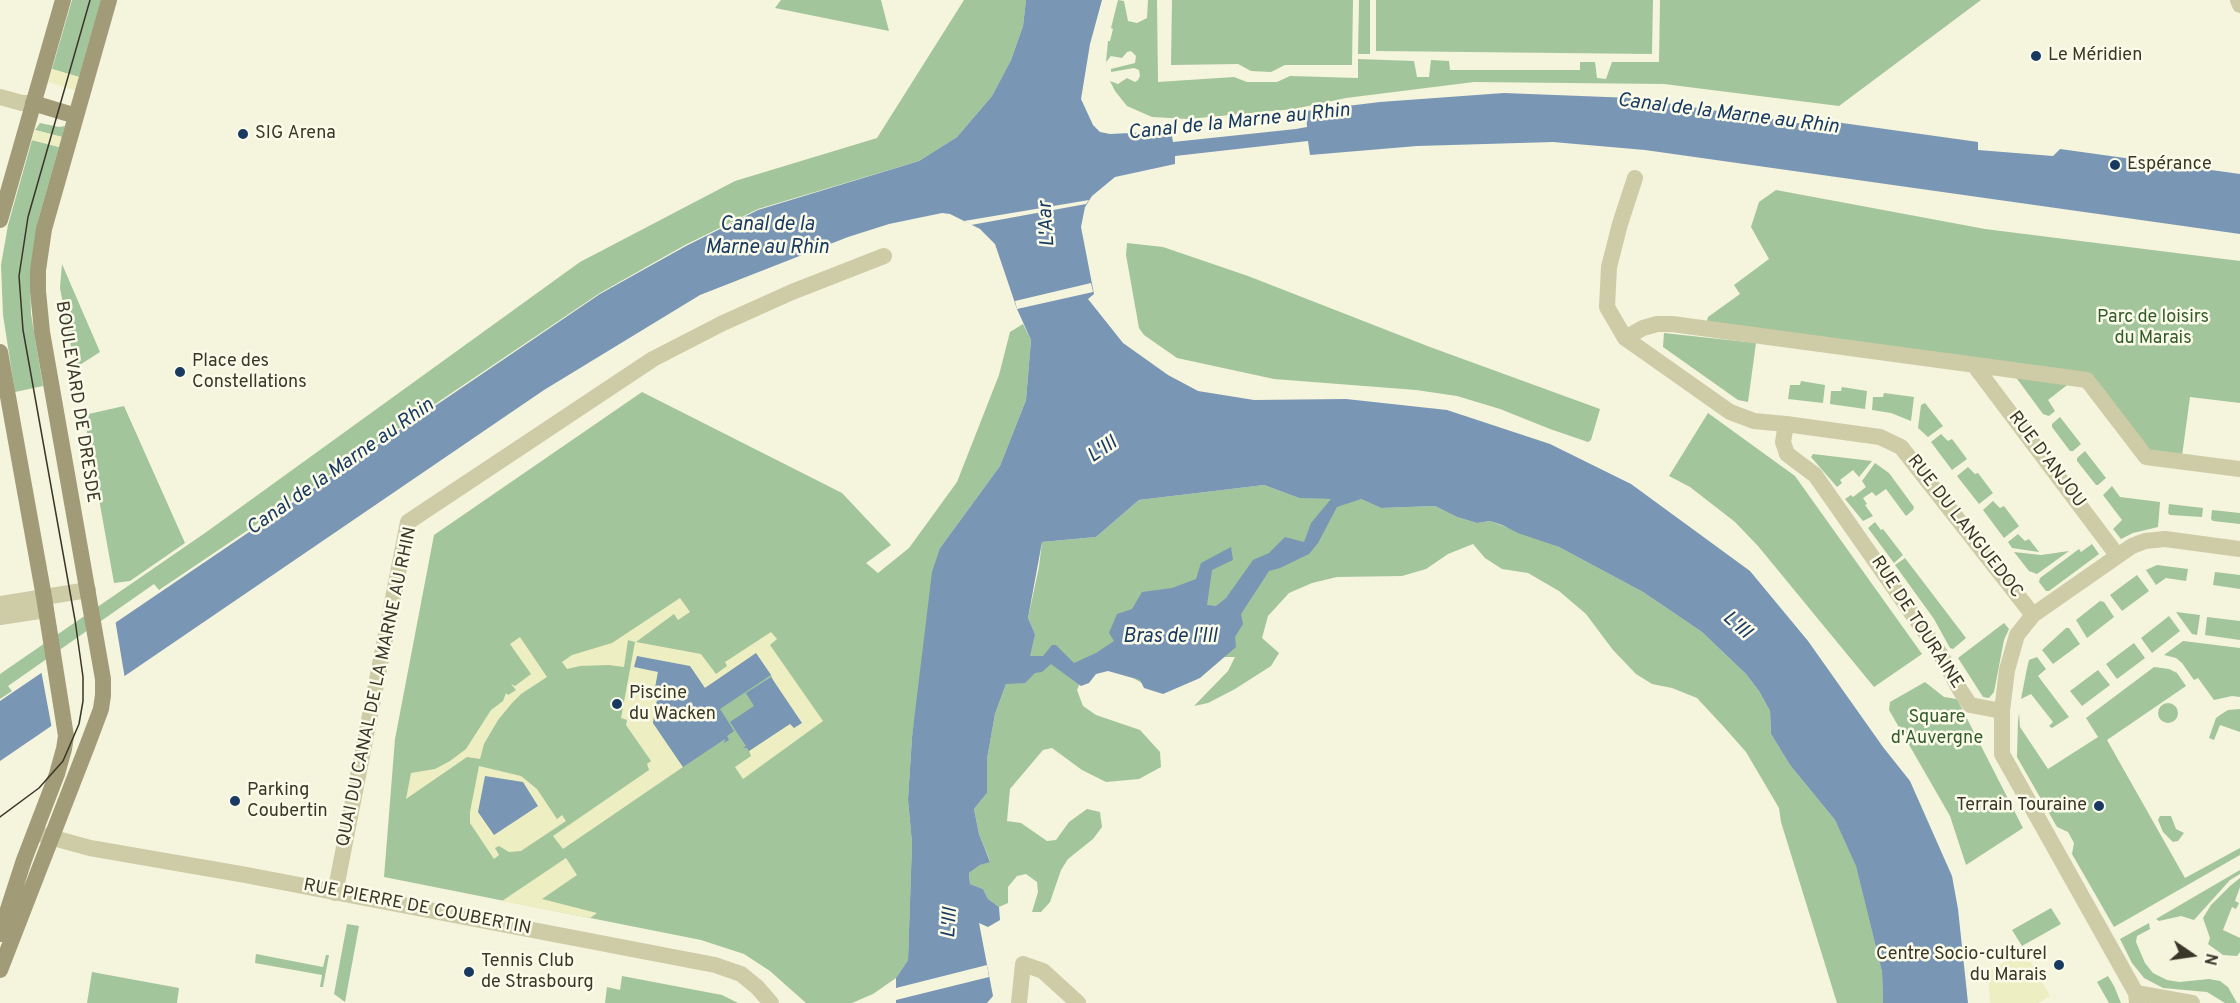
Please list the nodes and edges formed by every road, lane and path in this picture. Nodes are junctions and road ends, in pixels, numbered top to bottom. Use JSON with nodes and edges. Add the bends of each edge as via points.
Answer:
{"nodes":[{"id":1,"x":63,"y":0,"type":"edge"},
{"id":2,"x":109,"y":0,"type":"edge"},
{"id":3,"x":2238,"y":0,"type":"edge"},
{"id":4,"x":2240,"y":5,"type":"edge"},
{"id":5,"x":0,"y":97,"type":"edge"},
{"id":6,"x":33,"y":103,"type":"junction"},
{"id":7,"x":76,"y":116,"type":"junction"},
{"id":8,"x":1635,"y":178,"type":"dead end"},
{"id":9,"x":0,"y":220,"type":"edge"},
{"id":10,"x":884,"y":256,"type":"dead end"},
{"id":11,"x":1625,"y":338,"type":"junction"},
{"id":12,"x":0,"y":352,"type":"edge"},
{"id":13,"x":1974,"y":365,"type":"junction"},
{"id":14,"x":1786,"y":424,"type":"junction"},
{"id":15,"x":2240,"y":468,"type":"edge"},
{"id":16,"x":2240,"y":549,"type":"edge"},
{"id":17,"x":2117,"y":555,"type":"junction"},
{"id":18,"x":88,"y":590,"type":"junction"},
{"id":19,"x":45,"y":603,"type":"junction"},
{"id":20,"x":0,"y":604,"type":"edge"},
{"id":21,"x":2033,"y":615,"type":"junction"},
{"id":22,"x":0,"y":617,"type":"edge"},
{"id":23,"x":2002,"y":711,"type":"junction"},
{"id":24,"x":34,"y":833,"type":"junction"},
{"id":25,"x":51,"y":839,"type":"junction"},
{"id":26,"x":335,"y":893,"type":"junction"},
{"id":27,"x":0,"y":934,"type":"edge"},
{"id":28,"x":0,"y":970,"type":"edge"},
{"id":29,"x":2136,"y":998,"type":"edge"},
{"id":30,"x":771,"y":1003,"type":"edge"},
{"id":31,"x":1019,"y":1003,"type":"edge"},
{"id":32,"x":1077,"y":1003,"type":"edge"},
{"id":33,"x":2192,"y":1003,"type":"edge"}],
"edges":[{"from":1,"to":6,"type":"main road"},
{"from":2,"to":7,"type":"main road","name":"BOULEVARD DE DRESDE"},
{"from":3,"to":4,"type":"street"},
{"from":5,"to":6,"type":"street"},
{"from":6,"to":7,"type":"main road"},
{"from":6,"to":9,"type":"main road"},
{"from":7,"to":18,"type":"main road","name":"BOULEVARD DE DRESDE","via":[[44,229],[38,291]]},
{"from":8,"to":11,"type":"street","via":[[1609,267],[1607,307]]},
{"from":10,"to":26,"type":"street","name":"QUAI DU CANAL DE LA MARNE AU RHIN","via":[[792,292],[653,359],[408,522]]},
{"from":11,"to":13,"type":"street","via":[[1642,327],[1672,324]]},
{"from":11,"to":14,"type":"street","via":[[1730,412],[1754,421]]},
{"from":12,"to":19,"type":"main road"},
{"from":13,"to":15,"type":"street","via":[[2087,380],[2146,458]]},
{"from":13,"to":17,"type":"street","name":"RUE D'ANJOU"},
{"from":14,"to":21,"type":"street","name":"RUE DU LANGUEDOC","via":[[1880,437],[1901,447]]},
{"from":14,"to":23,"type":"street","name":"RUE DE TOURAINE","via":[[1786,454],[1815,475],[1941,655],[1965,698],[1971,705]]},
{"from":16,"to":17,"type":"street","via":[[2164,539],[2145,541]]},
{"from":17,"to":21,"type":"street"},
{"from":18,"to":19,"type":"street"},
{"from":18,"to":25,"type":"main road","name":"BOULEVARD DE DRESDE","via":[[103,679],[101,709]]},
{"from":19,"to":20,"type":"street"},
{"from":19,"to":22,"type":"street"},
{"from":19,"to":24,"type":"main road","via":[[66,734],[57,774]]},
{"from":21,"to":23,"type":"street","via":[[2017,635],[2007,670]]},
{"from":23,"to":29,"type":"street","via":[[2002,754]]},
{"from":24,"to":25,"type":"street","name":"RUE PIERRE DE COUBERTIN"},
{"from":24,"to":27,"type":"main road"},
{"from":25,"to":26,"type":"street","name":"RUE PIERRE DE COUBERTIN"},
{"from":25,"to":28,"type":"main road","name":"BOULEVARD DE DRESDE"},
{"from":26,"to":30,"type":"street","name":"RUE PIERRE DE COUBERTIN","via":[[716,965],[741,974]]},
{"from":29,"to":33,"type":"street"},
{"from":31,"to":32,"type":"street","via":[[1023,964],[1043,971]]}]}
